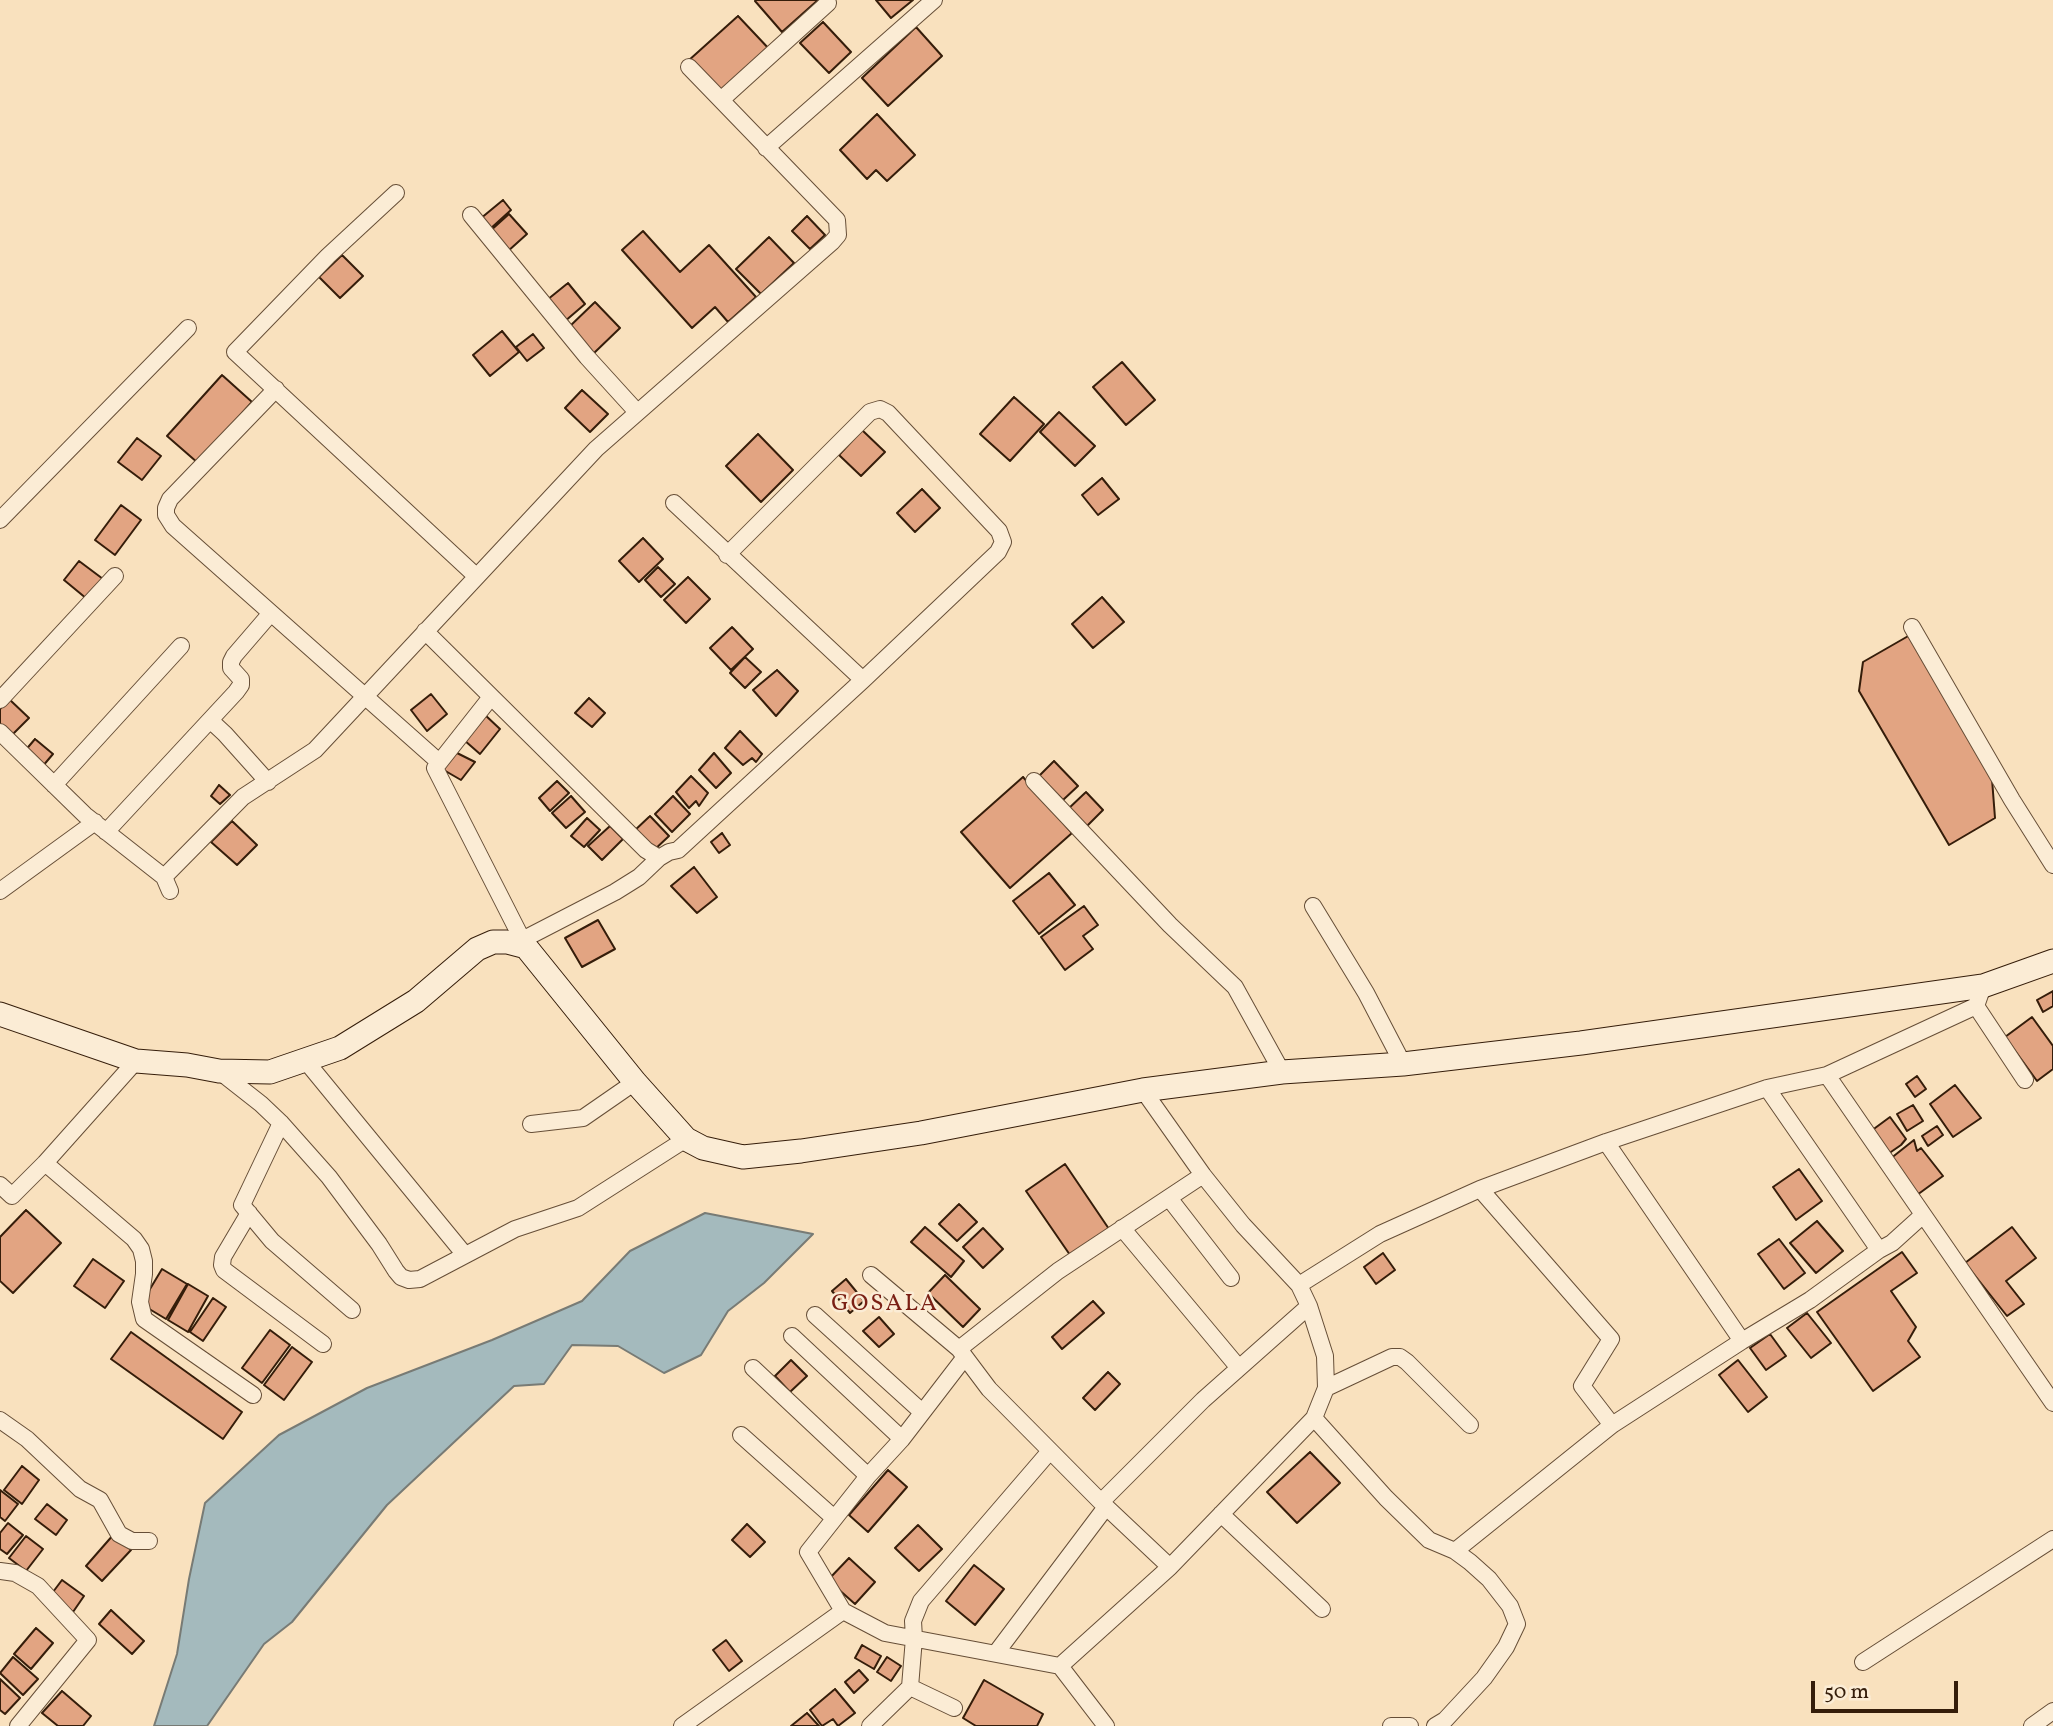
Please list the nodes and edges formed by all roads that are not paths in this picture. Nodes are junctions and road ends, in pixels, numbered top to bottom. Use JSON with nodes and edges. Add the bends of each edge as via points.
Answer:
{"nodes":[{"id":1,"x":934,"y":0,"type":"edge"},
{"id":2,"x":828,"y":3,"type":"dead end"},
{"id":3,"x":689,"y":67,"type":"dead end"},
{"id":4,"x":721,"y":100,"type":"junction"},
{"id":5,"x":766,"y":148,"type":"junction"},
{"id":6,"x":396,"y":193,"type":"dead end"},
{"id":7,"x":471,"y":215,"type":"dead end"},
{"id":8,"x":188,"y":328,"type":"dead end"},
{"id":9,"x":276,"y":389,"type":"junction"},
{"id":10,"x":637,"y":412,"type":"junction"},
{"id":11,"x":674,"y":503,"type":"dead end"},
{"id":12,"x":0,"y":520,"type":"edge"},
{"id":13,"x":727,"y":555,"type":"junction"},
{"id":14,"x":115,"y":576,"type":"dead end"},
{"id":15,"x":476,"y":576,"type":"junction"},
{"id":16,"x":271,"y":613,"type":"junction"},
{"id":17,"x":1912,"y":627,"type":"dead end"},
{"id":18,"x":425,"y":631,"type":"junction"},
{"id":19,"x":181,"y":646,"type":"dead end"},
{"id":20,"x":863,"y":680,"type":"junction"},
{"id":21,"x":364,"y":696,"type":"junction"},
{"id":22,"x":491,"y":698,"type":"junction"},
{"id":23,"x":0,"y":700,"type":"edge"},
{"id":24,"x":211,"y":721,"type":"junction"},
{"id":25,"x":0,"y":732,"type":"edge"},
{"id":26,"x":439,"y":762,"type":"junction"},
{"id":27,"x":1034,"y":781,"type":"dead end"},
{"id":28,"x":268,"y":782,"type":"junction"},
{"id":29,"x":54,"y":785,"type":"junction"},
{"id":30,"x":101,"y":827,"type":"junction"},
{"id":31,"x":659,"y":858,"type":"junction"},
{"id":32,"x":2053,"y":865,"type":"edge"},
{"id":33,"x":0,"y":891,"type":"edge"},
{"id":34,"x":1313,"y":906,"type":"dead end"},
{"id":35,"x":524,"y":944,"type":"junction"},
{"id":36,"x":2053,"y":961,"type":"edge"},
{"id":37,"x":1979,"y":996,"type":"junction"},
{"id":38,"x":0,"y":1014,"type":"edge"},
{"id":39,"x":305,"y":1060,"type":"junction"},
{"id":40,"x":136,"y":1061,"type":"junction"},
{"id":41,"x":1403,"y":1063,"type":"junction"},
{"id":42,"x":219,"y":1071,"type":"junction"},
{"id":43,"x":1282,"y":1072,"type":"junction"},
{"id":44,"x":1828,"y":1075,"type":"junction"},
{"id":45,"x":2025,"y":1080,"type":"dead end"},
{"id":46,"x":635,"y":1082,"type":"junction"},
{"id":47,"x":1767,"y":1088,"type":"junction"},
{"id":48,"x":1143,"y":1090,"type":"junction"},
{"id":49,"x":281,"y":1123,"type":"junction"},
{"id":50,"x":531,"y":1124,"type":"dead end"},
{"id":51,"x":686,"y":1139,"type":"junction"},
{"id":52,"x":1606,"y":1142,"type":"junction"},
{"id":53,"x":45,"y":1163,"type":"junction"},
{"id":54,"x":1203,"y":1175,"type":"junction"},
{"id":55,"x":1480,"y":1189,"type":"junction"},
{"id":56,"x":4,"y":1196,"type":"edge"},
{"id":57,"x":1169,"y":1198,"type":"junction"},
{"id":58,"x":249,"y":1213,"type":"junction"},
{"id":59,"x":1923,"y":1215,"type":"junction"},
{"id":60,"x":1122,"y":1228,"type":"junction"},
{"id":61,"x":1879,"y":1250,"type":"junction"},
{"id":62,"x":465,"y":1255,"type":"junction"},
{"id":63,"x":871,"y":1275,"type":"dead end"},
{"id":64,"x":1231,"y":1278,"type":"dead end"},
{"id":65,"x":1298,"y":1285,"type":"junction"},
{"id":66,"x":1308,"y":1306,"type":"junction"},
{"id":67,"x":352,"y":1310,"type":"dead end"},
{"id":68,"x":815,"y":1315,"type":"dead end"},
{"id":69,"x":792,"y":1336,"type":"dead end"},
{"id":70,"x":1742,"y":1340,"type":"junction"},
{"id":71,"x":323,"y":1344,"type":"dead end"},
{"id":72,"x":962,"y":1353,"type":"junction"},
{"id":73,"x":753,"y":1368,"type":"dead end"},
{"id":74,"x":1239,"y":1368,"type":"junction"},
{"id":75,"x":1326,"y":1388,"type":"junction"},
{"id":76,"x":253,"y":1395,"type":"dead end"},
{"id":77,"x":2053,"y":1403,"type":"edge"},
{"id":78,"x":922,"y":1412,"type":"junction"},
{"id":79,"x":1314,"y":1418,"type":"junction"},
{"id":80,"x":0,"y":1420,"type":"edge"},
{"id":81,"x":1470,"y":1425,"type":"dead end"},
{"id":82,"x":1612,"y":1425,"type":"junction"},
{"id":83,"x":741,"y":1435,"type":"dead end"},
{"id":84,"x":902,"y":1439,"type":"junction"},
{"id":85,"x":1050,"y":1451,"type":"junction"},
{"id":86,"x":868,"y":1476,"type":"junction"},
{"id":87,"x":1103,"y":1504,"type":"junction"},
{"id":88,"x":1221,"y":1514,"type":"junction"},
{"id":89,"x":834,"y":1518,"type":"junction"},
{"id":90,"x":2053,"y":1539,"type":"edge"},
{"id":91,"x":149,"y":1541,"type":"dead end"},
{"id":92,"x":1455,"y":1551,"type":"junction"},
{"id":93,"x":1170,"y":1567,"type":"junction"},
{"id":94,"x":0,"y":1571,"type":"edge"},
{"id":95,"x":1322,"y":1609,"type":"dead end"},
{"id":96,"x":843,"y":1611,"type":"junction"},
{"id":97,"x":914,"y":1638,"type":"junction"},
{"id":98,"x":996,"y":1653,"type":"junction"},
{"id":99,"x":1863,"y":1662,"type":"dead end"},
{"id":100,"x":1060,"y":1666,"type":"junction"},
{"id":101,"x":910,"y":1687,"type":"junction"},
{"id":102,"x":954,"y":1708,"type":"dead end"},
{"id":103,"x":2053,"y":1711,"type":"edge"},
{"id":104,"x":18,"y":1726,"type":"edge"},
{"id":105,"x":682,"y":1726,"type":"edge"},
{"id":106,"x":870,"y":1726,"type":"edge"},
{"id":107,"x":1106,"y":1726,"type":"edge"},
{"id":108,"x":1391,"y":1726,"type":"edge"},
{"id":109,"x":1410,"y":1726,"type":"edge"},
{"id":110,"x":1434,"y":1726,"type":"edge"},
{"id":111,"x":2032,"y":1726,"type":"edge"}],
"edges":[{"from":1,"to":5,"type":"street"},
{"from":2,"to":4,"type":"street"},
{"from":3,"to":4,"type":"street"},
{"from":4,"to":5,"type":"street"},
{"from":5,"to":10,"type":"street","via":[[837,220],[838,235]]},
{"from":6,"to":9,"type":"street","via":[[235,352]]},
{"from":7,"to":10,"type":"street"},
{"from":8,"to":12,"type":"street"},
{"from":9,"to":15,"type":"street"},
{"from":9,"to":16,"type":"street","via":[[166,508],[173,526]]},
{"from":10,"to":15,"type":"street"},
{"from":11,"to":13,"type":"street"},
{"from":13,"to":20,"type":"street"},
{"from":13,"to":20,"type":"street","via":[[870,412],[880,409],[888,413],[999,531],[1003,542],[998,552]]},
{"from":14,"to":23,"type":"street"},
{"from":15,"to":18,"type":"street"},
{"from":16,"to":21,"type":"street"},
{"from":16,"to":24,"type":"street","via":[[234,656],[231,668],[241,685]]},
{"from":17,"to":32,"type":"street"},
{"from":18,"to":21,"type":"street"},
{"from":18,"to":22,"type":"street"},
{"from":19,"to":29,"type":"street"},
{"from":20,"to":31,"type":"street","via":[[678,850]]},
{"from":21,"to":26,"type":"street"},
{"from":21,"to":28,"type":"street","via":[[315,750]]},
{"from":22,"to":26,"type":"street"},
{"from":22,"to":31,"type":"street"},
{"from":24,"to":28,"type":"street"},
{"from":24,"to":30,"type":"street"},
{"from":25,"to":29,"type":"street"},
{"from":26,"to":35,"type":"street","via":[[435,768]]},
{"from":27,"to":43,"type":"street","via":[[1170,925],[1236,987]]},
{"from":28,"to":30,"type":"street","via":[[243,797],[167,884]]},
{"from":29,"to":30,"type":"street"},
{"from":30,"to":33,"type":"street"},
{"from":31,"to":35,"type":"street","via":[[639,877]]},
{"from":34,"to":41,"type":"street"},
{"from":35,"to":39,"type":"main road","via":[[493,942],[478,949],[416,1001],[340,1048]]},
{"from":35,"to":46,"type":"main road"},
{"from":36,"to":37,"type":"main road"},
{"from":37,"to":41,"type":"main road"},
{"from":37,"to":44,"type":"street"},
{"from":37,"to":45,"type":"street"},
{"from":38,"to":40,"type":"main road"},
{"from":39,"to":42,"type":"main road","via":[[270,1072]]},
{"from":39,"to":62,"type":"street"},
{"from":40,"to":42,"type":"main road"},
{"from":40,"to":53,"type":"street"},
{"from":41,"to":43,"type":"main road"},
{"from":42,"to":49,"type":"street"},
{"from":43,"to":48,"type":"main road"},
{"from":44,"to":47,"type":"street"},
{"from":44,"to":59,"type":"street"},
{"from":46,"to":50,"type":"street","via":[[583,1118]]},
{"from":46,"to":51,"type":"main road"},
{"from":47,"to":52,"type":"street"},
{"from":47,"to":61,"type":"street"},
{"from":48,"to":51,"type":"main road","via":[[921,1133],[743,1157]]},
{"from":48,"to":54,"type":"street"},
{"from":49,"to":58,"type":"street","via":[[242,1205]]},
{"from":49,"to":62,"type":"street","via":[[329,1177],[401,1277],[420,1279]]},
{"from":51,"to":62,"type":"street","via":[[578,1208],[515,1229]]},
{"from":52,"to":55,"type":"street"},
{"from":52,"to":70,"type":"street"},
{"from":53,"to":56,"type":"street"},
{"from":53,"to":76,"type":"street","via":[[141,1249],[144,1319]]},
{"from":54,"to":57,"type":"street"},
{"from":54,"to":65,"type":"street"},
{"from":55,"to":65,"type":"street","via":[[1380,1234]]},
{"from":55,"to":82,"type":"street","via":[[1611,1339],[1582,1387]]},
{"from":57,"to":60,"type":"street"},
{"from":57,"to":64,"type":"street"},
{"from":58,"to":67,"type":"street","via":[[272,1241]]},
{"from":58,"to":71,"type":"street","via":[[222,1265]]},
{"from":59,"to":61,"type":"street"},
{"from":59,"to":77,"type":"street"},
{"from":60,"to":72,"type":"street","via":[[1058,1271]]},
{"from":60,"to":74,"type":"street"},
{"from":61,"to":70,"type":"street","via":[[1810,1300]]},
{"from":63,"to":72,"type":"street"},
{"from":65,"to":66,"type":"street"},
{"from":66,"to":74,"type":"street"},
{"from":66,"to":75,"type":"street","via":[[1325,1356]]},
{"from":68,"to":78,"type":"street"},
{"from":69,"to":84,"type":"street"},
{"from":70,"to":82,"type":"street"},
{"from":72,"to":78,"type":"street"},
{"from":72,"to":85,"type":"street","via":[[989,1389]]},
{"from":73,"to":86,"type":"street"},
{"from":74,"to":87,"type":"street"},
{"from":75,"to":79,"type":"street"},
{"from":75,"to":81,"type":"street","via":[[1400,1357]]},
{"from":78,"to":84,"type":"street"},
{"from":79,"to":88,"type":"street"},
{"from":79,"to":92,"type":"street","via":[[1429,1540]]},
{"from":80,"to":91,"type":"street","via":[[80,1489],[100,1500],[118,1534],[132,1541]]},
{"from":82,"to":92,"type":"street"},
{"from":83,"to":89,"type":"street"},
{"from":84,"to":86,"type":"street"},
{"from":85,"to":87,"type":"street"},
{"from":85,"to":97,"type":"street","via":[[921,1601],[913,1621]]},
{"from":86,"to":89,"type":"street"},
{"from":87,"to":93,"type":"street"},
{"from":87,"to":98,"type":"street"},
{"from":88,"to":93,"type":"street"},
{"from":88,"to":95,"type":"street"},
{"from":89,"to":96,"type":"street","via":[[808,1552]]},
{"from":90,"to":99,"type":"street"},
{"from":92,"to":110,"type":"street","via":[[1489,1579],[1510,1606],[1517,1625],[1484,1678]]},
{"from":93,"to":100,"type":"street"},
{"from":94,"to":104,"type":"street","via":[[15,1573],[38,1587],[88,1640]]},
{"from":96,"to":97,"type":"street","via":[[885,1633]]},
{"from":96,"to":105,"type":"street"},
{"from":97,"to":98,"type":"street"},
{"from":97,"to":101,"type":"street"},
{"from":98,"to":100,"type":"street"},
{"from":100,"to":107,"type":"street"},
{"from":101,"to":102,"type":"street"},
{"from":101,"to":106,"type":"street"},
{"from":103,"to":111,"type":"street"},
{"from":108,"to":109,"type":"street"}]}
